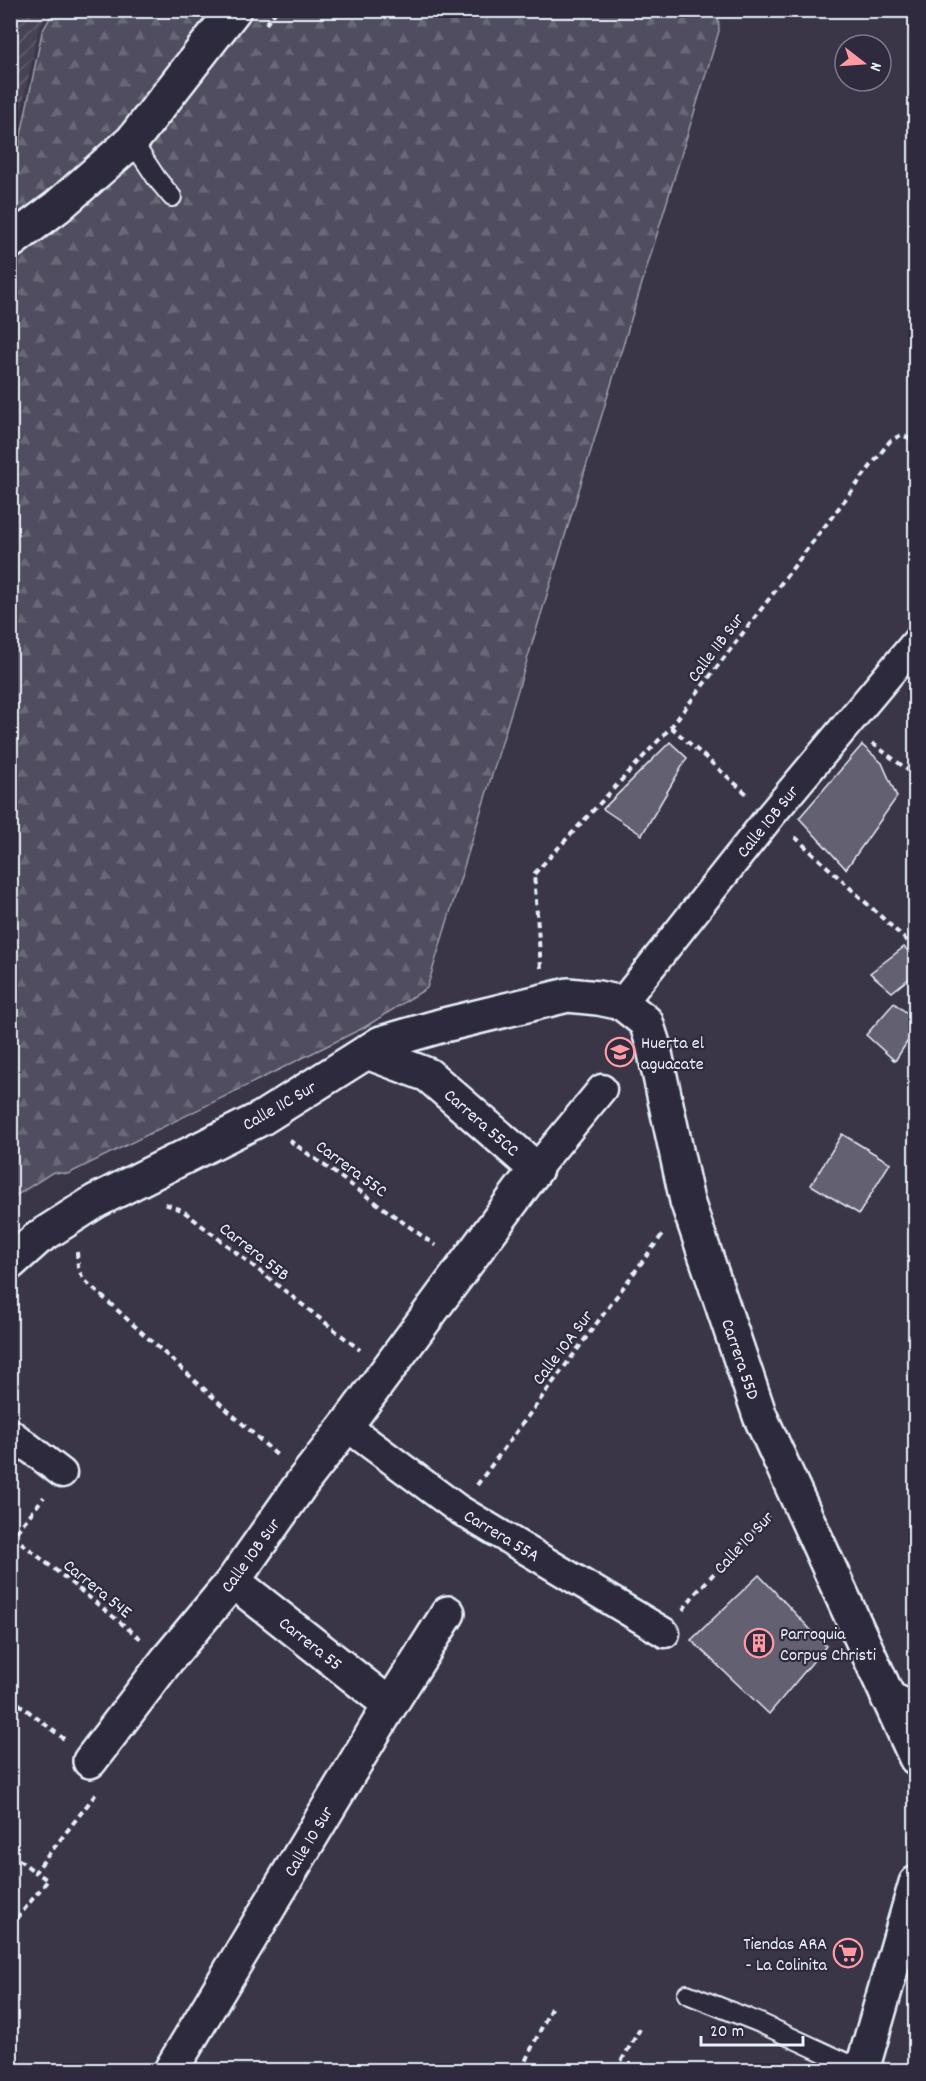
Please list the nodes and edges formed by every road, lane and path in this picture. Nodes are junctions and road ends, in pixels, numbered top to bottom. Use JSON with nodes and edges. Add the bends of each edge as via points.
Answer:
{"nodes":[{"id":1,"x":234,"y":10,"type":"edge"},
{"id":2,"x":132,"y":141,"type":"junction"},
{"id":3,"x":172,"y":197,"type":"dead end"},
{"id":4,"x":10,"y":242,"type":"edge"},
{"id":5,"x":915,"y":444,"type":"edge"},
{"id":6,"x":915,"y":642,"type":"edge"},
{"id":7,"x":847,"y":724,"type":"junction"},
{"id":8,"x":915,"y":776,"type":"edge"},
{"id":9,"x":556,"y":998,"type":"junction"},
{"id":10,"x":622,"y":1003,"type":"junction"},
{"id":11,"x":410,"y":1035,"type":"junction"},
{"id":12,"x":367,"y":1052,"type":"junction"},
{"id":13,"x":428,"y":1076,"type":"junction"},
{"id":14,"x":602,"y":1089,"type":"dead end"},
{"id":15,"x":283,"y":1139,"type":"dead end"},
{"id":16,"x":536,"y":1169,"type":"junction"},
{"id":17,"x":687,"y":1201,"type":"junction"},
{"id":18,"x":164,"y":1204,"type":"dead end"},
{"id":19,"x":63,"y":1222,"type":"junction"},
{"id":20,"x":10,"y":1263,"type":"edge"},
{"id":21,"x":463,"y":1266,"type":"junction"},
{"id":22,"x":387,"y":1371,"type":"junction"},
{"id":23,"x":346,"y":1426,"type":"junction"},
{"id":24,"x":10,"y":1433,"type":"edge"},
{"id":25,"x":62,"y":1473,"type":"joint"},
{"id":26,"x":303,"y":1480,"type":"junction"},
{"id":27,"x":794,"y":1488,"type":"junction"},
{"id":28,"x":458,"y":1509,"type":"junction"},
{"id":29,"x":12,"y":1538,"type":"edge"},
{"id":30,"x":233,"y":1581,"type":"junction"},
{"id":31,"x":693,"y":1596,"type":"dead end"},
{"id":32,"x":448,"y":1613,"type":"dead end"},
{"id":33,"x":665,"y":1633,"type":"dead end"},
{"id":34,"x":166,"y":1660,"type":"junction"},
{"id":35,"x":10,"y":1697,"type":"edge"},
{"id":36,"x":390,"y":1705,"type":"junction"},
{"id":37,"x":902,"y":1705,"type":"edge"},
{"id":38,"x":915,"y":1758,"type":"edge"},
{"id":39,"x":90,"y":1761,"type":"junction"},
{"id":40,"x":10,"y":1853,"type":"edge"},
{"id":41,"x":35,"y":1872,"type":"junction"},
{"id":42,"x":915,"y":1882,"type":"edge"},
{"id":43,"x":10,"y":1927,"type":"edge"},
{"id":44,"x":687,"y":1994,"type":"dead end"},
{"id":45,"x":553,"y":2004,"type":"dead end"},
{"id":46,"x":640,"y":2029,"type":"dead end"},
{"id":47,"x":915,"y":2052,"type":"edge"},
{"id":48,"x":171,"y":2070,"type":"edge"},
{"id":49,"x":521,"y":2070,"type":"edge"},
{"id":50,"x":616,"y":2070,"type":"edge"},
{"id":51,"x":862,"y":2070,"type":"edge"},
{"id":52,"x":911,"y":2070,"type":"edge"}],
"edges":[{"from":1,"to":2,"type":"street"},
{"from":2,"to":3,"type":"lane"},
{"from":2,"to":4,"type":"street","via":[[57,207]]},
{"from":5,"to":9,"type":"path","name":"Calle 11B Sur","via":[[901,435],[890,441],[672,727],[534,874]]},
{"from":6,"to":7,"type":"street","name":"Calle 10B Sur"},
{"from":7,"to":8,"type":"path"},
{"from":7,"to":10,"type":"street","name":"Calle 10B Sur"},
{"from":9,"to":10,"type":"street","name":"Carrera 55D","via":[[598,998]]},
{"from":9,"to":11,"type":"street","name":"Calle 11C Sur"},
{"from":10,"to":17,"type":"street","name":"Carrera 55D","via":[[646,1022]]},
{"from":11,"to":12,"type":"street","name":"Calle 11C Sur","via":[[381,1043]]},
{"from":11,"to":13,"type":"street","name":"Carrera 55CC"},
{"from":12,"to":13,"type":"street","name":"Carrera 55CC"},
{"from":12,"to":19,"type":"street","name":"Calle 11C Sur","via":[[262,1118],[105,1196]]},
{"from":13,"to":16,"type":"street","name":"Carrera 55CC"},
{"from":14,"to":16,"type":"street"},
{"from":15,"to":21,"type":"path","name":"Carrera 55C","via":[[292,1141]]},
{"from":16,"to":21,"type":"street","name":"Calle 10B Sur"},
{"from":17,"to":27,"type":"street","name":"Carrera 55D","via":[[760,1416]]},
{"from":17,"to":28,"type":"path","name":"Calle 10A Sur"},
{"from":18,"to":22,"type":"path","name":"Carrera 55B","via":[[182,1210]]},
{"from":19,"to":20,"type":"street","name":"Calle 11C Sur"},
{"from":19,"to":26,"type":"path","via":[[77,1250],[83,1279]]},
{"from":21,"to":22,"type":"street","name":"Calle 10B Sur"},
{"from":22,"to":23,"type":"street","name":"Calle 10B Sur"},
{"from":23,"to":26,"type":"street","name":"Calle 10B Sur"},
{"from":23,"to":28,"type":"street","name":"Carrera 55A"},
{"from":24,"to":25,"type":"street"},
{"from":25,"to":29,"type":"path"},
{"from":26,"to":30,"type":"street","name":"Calle 10B Sur"},
{"from":27,"to":31,"type":"path","name":"Calle 10 Sur"},
{"from":27,"to":37,"type":"street","name":"Carrera 55D"},
{"from":28,"to":33,"type":"street","name":"Carrera 55A"},
{"from":29,"to":34,"type":"path","name":"Carrera 54E"},
{"from":30,"to":34,"type":"street","name":"Calle 10B Sur"},
{"from":30,"to":36,"type":"street","name":"Carrera 55"},
{"from":32,"to":36,"type":"street","name":"Calle 10 Sur"},
{"from":34,"to":39,"type":"street","name":"Calle 10B Sur"},
{"from":35,"to":39,"type":"path"},
{"from":36,"to":48,"type":"street","name":"Calle 10 Sur"},
{"from":37,"to":38,"type":"street","name":"Carrera 55D"},
{"from":39,"to":41,"type":"path","via":[[108,1779]]},
{"from":40,"to":41,"type":"path"},
{"from":41,"to":43,"type":"path","via":[[48,1880]]},
{"from":42,"to":51,"type":"street"},
{"from":44,"to":51,"type":"lane"},
{"from":45,"to":49,"type":"path"},
{"from":46,"to":50,"type":"path"},
{"from":47,"to":52,"type":"path"}]}
